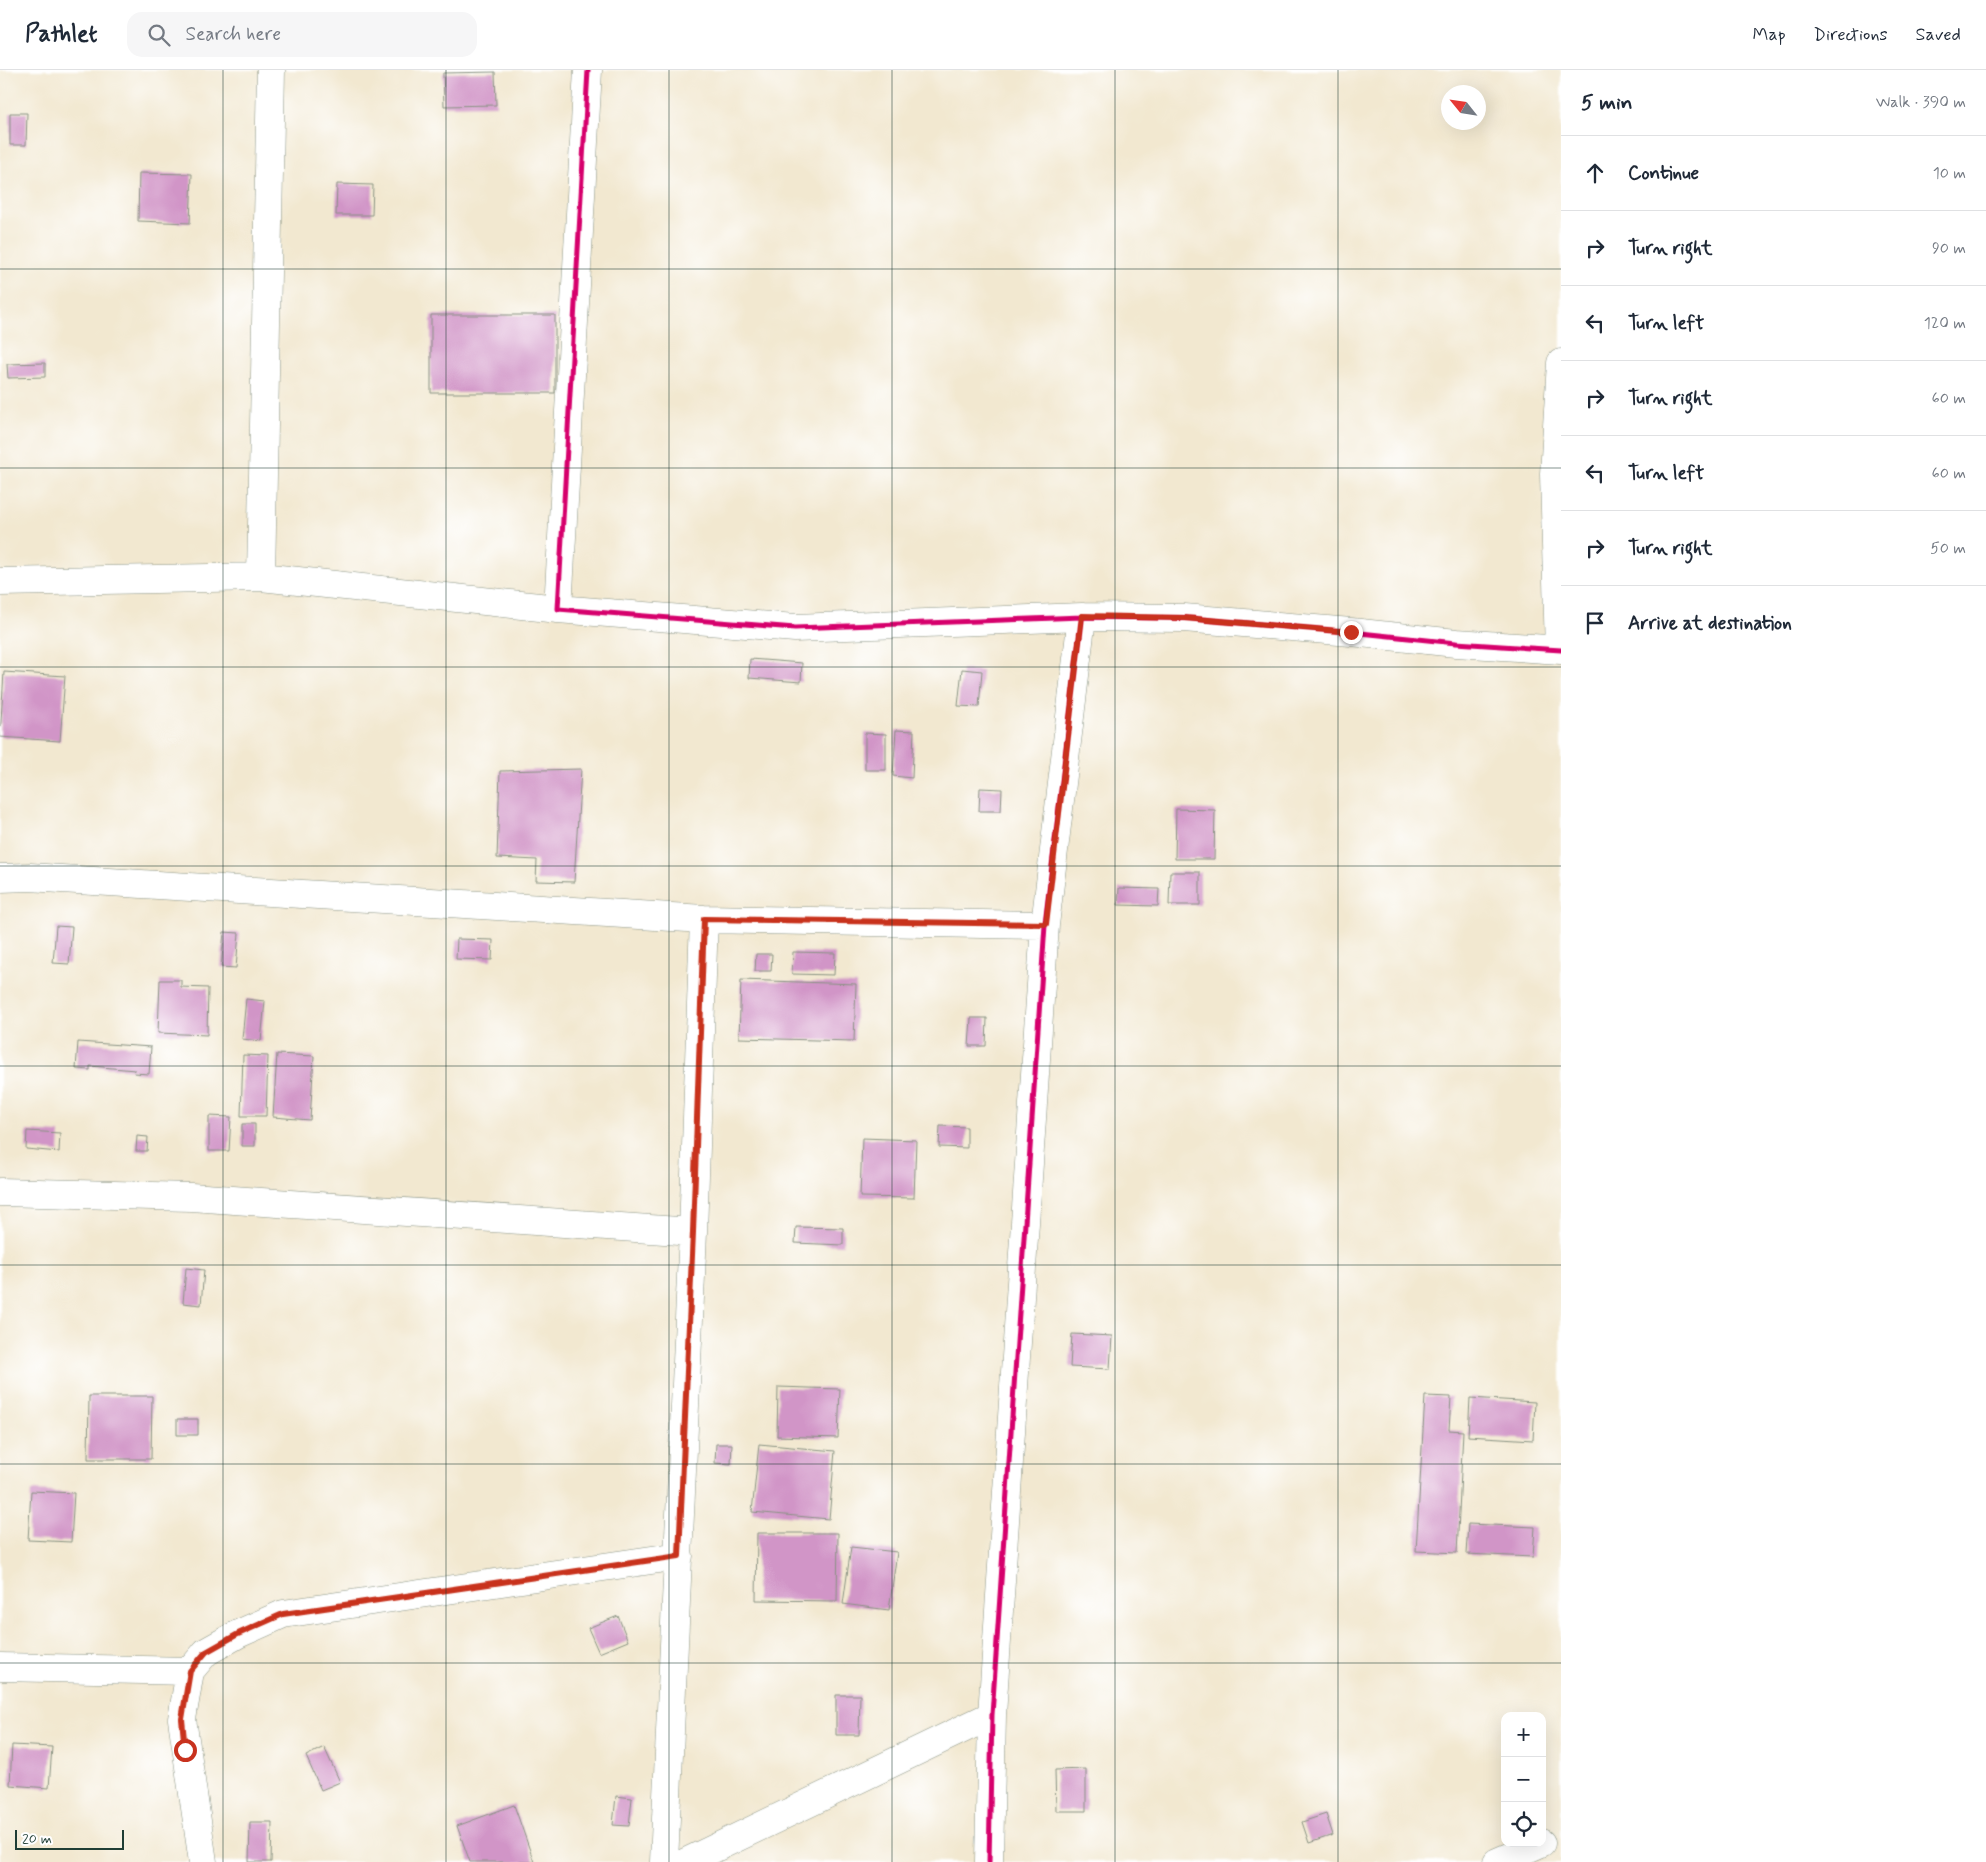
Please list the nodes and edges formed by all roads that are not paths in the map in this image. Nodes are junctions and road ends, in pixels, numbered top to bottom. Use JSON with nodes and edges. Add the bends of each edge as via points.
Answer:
{"nodes":[{"id":1,"x":270,"y":70,"type":"edge"},
{"id":2,"x":588,"y":70,"type":"edge"},
{"id":3,"x":1561,"y":363,"type":"edge"},
{"id":4,"x":261,"y":577,"type":"junction"},
{"id":5,"x":0,"y":582,"type":"edge"},
{"id":6,"x":558,"y":609,"type":"junction"},
{"id":7,"x":1082,"y":616,"type":"junction"},
{"id":8,"x":1560,"y":650,"type":"edge"},
{"id":9,"x":0,"y":878,"type":"edge"},
{"id":10,"x":704,"y":919,"type":"junction"},
{"id":11,"x":1046,"y":924,"type":"junction"},
{"id":12,"x":0,"y":1192,"type":"edge"},
{"id":13,"x":693,"y":1232,"type":"junction"},
{"id":14,"x":679,"y":1556,"type":"junction"},
{"id":15,"x":0,"y":1667,"type":"edge"},
{"id":16,"x":190,"y":1671,"type":"junction"},
{"id":17,"x":992,"y":1715,"type":"junction"},
{"id":18,"x":1561,"y":1835,"type":"edge"},
{"id":19,"x":1546,"y":1841,"type":"edge"},
{"id":20,"x":1533,"y":1847,"type":"edge"},
{"id":21,"x":203,"y":1862,"type":"edge"},
{"id":22,"x":664,"y":1862,"type":"edge"},
{"id":23,"x":686,"y":1862,"type":"edge"},
{"id":24,"x":989,"y":1862,"type":"edge"},
{"id":25,"x":1497,"y":1862,"type":"edge"}],
"edges":[{"from":1,"to":4,"type":"street"},
{"from":2,"to":6,"type":"street"},
{"from":3,"to":8,"type":"street","via":[[1554,474]]},
{"from":4,"to":5,"type":"street"},
{"from":4,"to":6,"type":"street"},
{"from":6,"to":7,"type":"street","via":[[795,628]]},
{"from":7,"to":8,"type":"street","via":[[1184,618]]},
{"from":7,"to":11,"type":"street"},
{"from":9,"to":10,"type":"street","via":[[29,877]]},
{"from":10,"to":11,"type":"street"},
{"from":10,"to":13,"type":"street"},
{"from":11,"to":17,"type":"street"},
{"from":12,"to":13,"type":"street","via":[[191,1197]]},
{"from":13,"to":14,"type":"street"},
{"from":14,"to":16,"type":"street","via":[[283,1614],[206,1652]]},
{"from":14,"to":22,"type":"street"},
{"from":15,"to":16,"type":"street"},
{"from":16,"to":21,"type":"street","via":[[182,1719]]},
{"from":17,"to":23,"type":"street"},
{"from":17,"to":24,"type":"street"},
{"from":18,"to":19,"type":"street"},
{"from":20,"to":25,"type":"street"}]}
